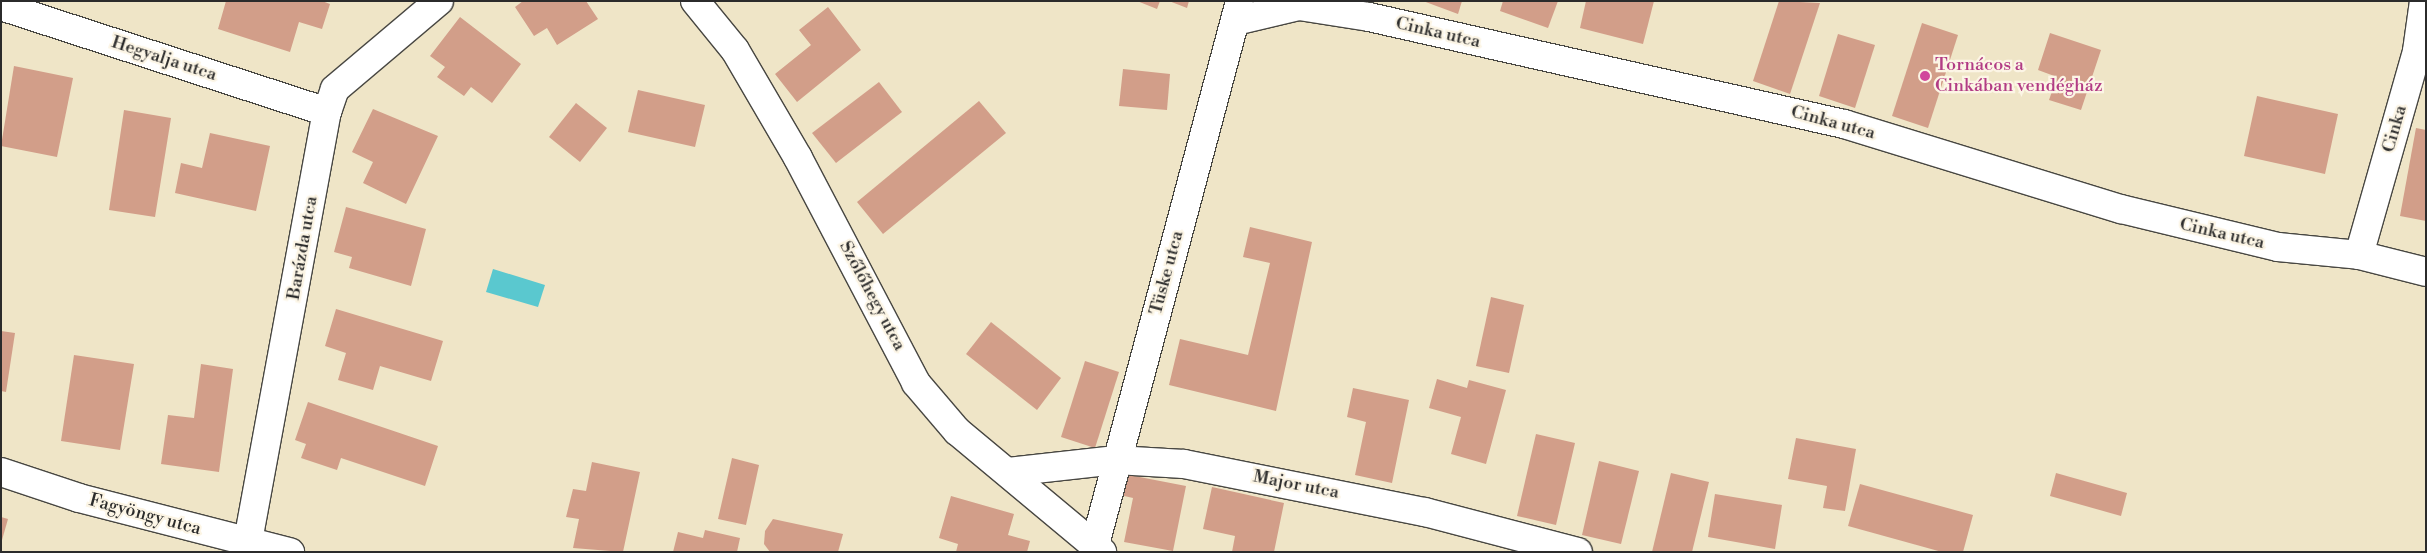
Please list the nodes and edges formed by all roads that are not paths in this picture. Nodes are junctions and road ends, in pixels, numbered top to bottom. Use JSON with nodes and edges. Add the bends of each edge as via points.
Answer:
{"nodes":[{"id":1,"x":438,"y":1,"type":"edge"},
{"id":2,"x":695,"y":1,"type":"edge"},
{"id":3,"x":2424,"y":1,"type":"edge"},
{"id":4,"x":1,"y":6,"type":"edge"},
{"id":5,"x":1238,"y":11,"type":"edge"},
{"id":6,"x":327,"y":112,"type":"junction"},
{"id":7,"x":2359,"y":256,"type":"junction"},
{"id":8,"x":2426,"y":272,"type":"edge"},
{"id":9,"x":1116,"y":460,"type":"junction"},
{"id":10,"x":1,"y":472,"type":"edge"},
{"id":11,"x":1008,"y":472,"type":"junction"},
{"id":12,"x":248,"y":541,"type":"junction"},
{"id":13,"x":1096,"y":549,"type":"edge"},
{"id":14,"x":290,"y":552,"type":"edge"},
{"id":15,"x":1578,"y":552,"type":"edge"}],
"edges":[{"from":1,"to":6,"type":"street","name":"Barázda utca","via":[[335,89]]},
{"from":2,"to":11,"type":"street","name":"Szőlőhegy utca","via":[[735,50],[798,158],[916,383],[957,431]]},
{"from":3,"to":7,"type":"street","name":"Cinka","via":[[2417,51]]},
{"from":4,"to":6,"type":"street","name":"Hegyalja utca"},
{"from":5,"to":7,"type":"street","name":"Cinka utca","via":[[1299,6],[1369,17],[1844,124],[2139,214],[2278,247]]},
{"from":5,"to":9,"type":"street","name":"Tüske utca"},
{"from":6,"to":12,"type":"street","name":"Barázda utca"},
{"from":7,"to":8,"type":"street","name":"Cinka utca"},
{"from":9,"to":11,"type":"street","name":"Major utca"},
{"from":9,"to":13,"type":"street","name":"Tüske utca"},
{"from":9,"to":15,"type":"street","name":"Major utca","via":[[1184,464],[1307,487]]},
{"from":10,"to":12,"type":"street","name":"Fagyöngy utca","via":[[79,498]]},
{"from":11,"to":13,"type":"street","name":"Szőlőhegy utca"},
{"from":12,"to":14,"type":"street","name":"Fagyöngy utca"}]}
